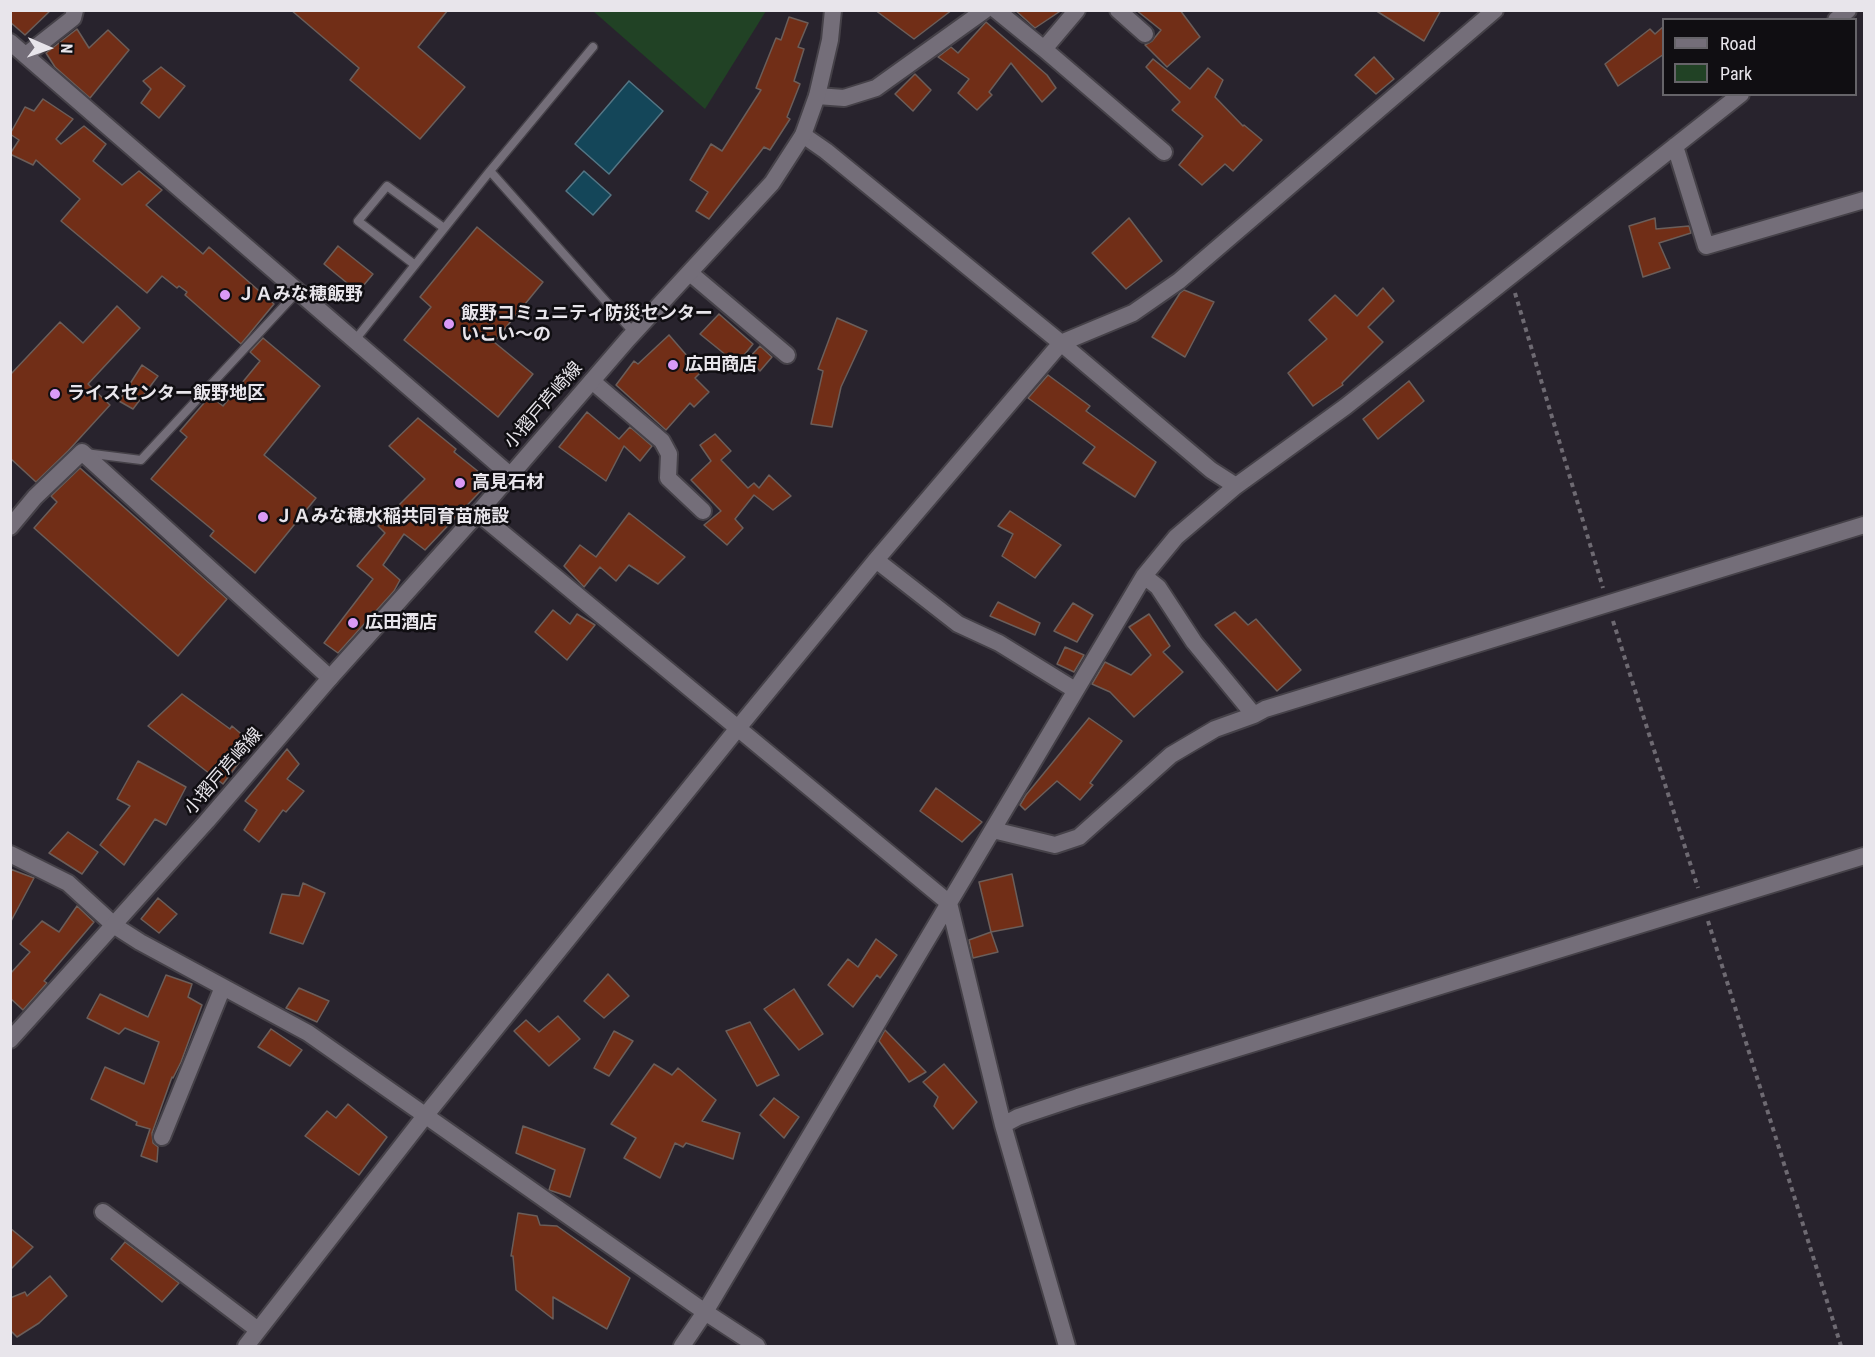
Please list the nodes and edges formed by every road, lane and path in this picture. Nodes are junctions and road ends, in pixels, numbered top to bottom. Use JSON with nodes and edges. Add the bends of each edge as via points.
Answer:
{"nodes":[{"id":1,"x":75,"y":10,"type":"edge"},
{"id":2,"x":833,"y":10,"type":"edge"},
{"id":3,"x":985,"y":10,"type":"edge"},
{"id":4,"x":996,"y":10,"type":"edge"},
{"id":5,"x":1077,"y":10,"type":"edge"},
{"id":6,"x":1118,"y":10,"type":"edge"},
{"id":7,"x":1495,"y":10,"type":"edge"},
{"id":8,"x":1145,"y":34,"type":"dead end"},
{"id":9,"x":10,"y":42,"type":"edge"},
{"id":10,"x":593,"y":47,"type":"dead end"},
{"id":11,"x":1044,"y":49,"type":"junction"},
{"id":12,"x":26,"y":55,"type":"junction"},
{"id":13,"x":817,"y":96,"type":"junction"},
{"id":14,"x":1738,"y":96,"type":"edge"},
{"id":15,"x":803,"y":135,"type":"junction"},
{"id":16,"x":1675,"y":146,"type":"junction"},
{"id":17,"x":1164,"y":152,"type":"dead end"},
{"id":18,"x":490,"y":171,"type":"junction"},
{"id":19,"x":1864,"y":200,"type":"edge"},
{"id":20,"x":444,"y":228,"type":"junction"},
{"id":21,"x":415,"y":265,"type":"junction"},
{"id":22,"x":690,"y":273,"type":"junction"},
{"id":23,"x":1510,"y":275,"type":"junction"},
{"id":24,"x":298,"y":291,"type":"junction"},
{"id":25,"x":634,"y":333,"type":"junction"},
{"id":26,"x":355,"y":340,"type":"junction"},
{"id":27,"x":1061,"y":343,"type":"junction"},
{"id":28,"x":787,"y":355,"type":"dead end"},
{"id":29,"x":592,"y":381,"type":"junction"},
{"id":30,"x":82,"y":452,"type":"junction"},
{"id":31,"x":510,"y":475,"type":"junction"},
{"id":32,"x":1236,"y":486,"type":"junction"},
{"id":33,"x":703,"y":511,"type":"dead end"},
{"id":34,"x":478,"y":513,"type":"junction"},
{"id":35,"x":1864,"y":525,"type":"edge"},
{"id":36,"x":10,"y":527,"type":"edge"},
{"id":37,"x":876,"y":560,"type":"junction"},
{"id":38,"x":1144,"y":576,"type":"junction"},
{"id":39,"x":1607,"y":603,"type":"junction"},
{"id":40,"x":330,"y":678,"type":"junction"},
{"id":41,"x":1075,"y":690,"type":"junction"},
{"id":42,"x":1254,"y":715,"type":"junction"},
{"id":43,"x":738,"y":728,"type":"junction"},
{"id":44,"x":993,"y":830,"type":"junction"},
{"id":45,"x":10,"y":854,"type":"edge"},
{"id":46,"x":1864,"y":856,"type":"edge"},
{"id":47,"x":949,"y":903,"type":"junction"},
{"id":48,"x":1703,"y":905,"type":"junction"},
{"id":49,"x":115,"y":926,"type":"junction"},
{"id":50,"x":223,"y":987,"type":"junction"},
{"id":51,"x":10,"y":1040,"type":"edge"},
{"id":52,"x":425,"y":1116,"type":"junction"},
{"id":53,"x":1003,"y":1125,"type":"junction"},
{"id":54,"x":162,"y":1137,"type":"dead end"},
{"id":55,"x":103,"y":1212,"type":"dead end"},
{"id":56,"x":705,"y":1312,"type":"junction"},
{"id":57,"x":258,"y":1330,"type":"junction"},
{"id":58,"x":246,"y":1347,"type":"edge"},
{"id":59,"x":682,"y":1347,"type":"edge"},
{"id":60,"x":757,"y":1347,"type":"edge"},
{"id":61,"x":1068,"y":1347,"type":"edge"},
{"id":62,"x":1841,"y":1347,"type":"edge"}],
"edges":[{"from":1,"to":12,"type":"street","via":[[73,18]]},
{"from":2,"to":13,"type":"street","name":"小摺戸芦崎線"},
{"from":3,"to":13,"type":"street","via":[[876,88],[844,98]]},
{"from":4,"to":11,"type":"street"},
{"from":5,"to":11,"type":"street"},
{"from":6,"to":8,"type":"street"},
{"from":7,"to":27,"type":"street","via":[[1179,281],[1133,313]]},
{"from":9,"to":12,"type":"street"},
{"from":10,"to":18,"type":"lane"},
{"from":11,"to":17,"type":"street"},
{"from":12,"to":24,"type":"street"},
{"from":13,"to":15,"type":"street","name":"小摺戸芦崎線"},
{"from":14,"to":16,"type":"street"},
{"from":15,"to":22,"type":"street","name":"小摺戸芦崎線","via":[[772,183]]},
{"from":15,"to":27,"type":"street"},
{"from":16,"to":19,"type":"street","via":[[1706,246]]},
{"from":16,"to":23,"type":"street"},
{"from":18,"to":20,"type":"lane"},
{"from":18,"to":25,"type":"lane"},
{"from":20,"to":21,"type":"lane"},
{"from":20,"to":21,"type":"lane","via":[[387,186],[358,221]]},
{"from":21,"to":26,"type":"lane"},
{"from":22,"to":25,"type":"street","name":"小摺戸芦崎線"},
{"from":22,"to":28,"type":"street"},
{"from":23,"to":32,"type":"street","via":[[1345,407]]},
{"from":23,"to":39,"type":"path"},
{"from":24,"to":26,"type":"street"},
{"from":24,"to":30,"type":"lane","via":[[141,460]]},
{"from":25,"to":29,"type":"street","name":"小摺戸芦崎線"},
{"from":26,"to":31,"type":"street"},
{"from":27,"to":32,"type":"street","via":[[1211,470]]},
{"from":27,"to":37,"type":"street"},
{"from":29,"to":31,"type":"street","name":"小摺戸芦崎線"},
{"from":29,"to":33,"type":"street","via":[[662,441],[669,454],[668,478]]},
{"from":30,"to":36,"type":"street"},
{"from":30,"to":40,"type":"street"},
{"from":31,"to":34,"type":"street","name":"小摺戸芦崎線"},
{"from":32,"to":38,"type":"street","via":[[1176,537]]},
{"from":34,"to":40,"type":"street","name":"小摺戸芦崎線"},
{"from":34,"to":43,"type":"street"},
{"from":35,"to":39,"type":"street"},
{"from":37,"to":41,"type":"street","via":[[958,624],[999,643]]},
{"from":37,"to":43,"type":"street"},
{"from":38,"to":41,"type":"street"},
{"from":38,"to":42,"type":"street","via":[[1158,587],[1194,642]]},
{"from":39,"to":42,"type":"street"},
{"from":39,"to":48,"type":"path"},
{"from":40,"to":49,"type":"street","name":"小摺戸芦崎線"},
{"from":41,"to":44,"type":"street"},
{"from":42,"to":44,"type":"street","via":[[1215,729],[1171,755],[1079,837],[1055,845]]},
{"from":43,"to":47,"type":"street"},
{"from":43,"to":52,"type":"street"},
{"from":44,"to":47,"type":"street"},
{"from":45,"to":49,"type":"street","via":[[68,883]]},
{"from":46,"to":48,"type":"street"},
{"from":47,"to":53,"type":"street"},
{"from":47,"to":56,"type":"street"},
{"from":48,"to":53,"type":"street","via":[[1078,1096]]},
{"from":48,"to":62,"type":"path"},
{"from":49,"to":50,"type":"street"},
{"from":49,"to":51,"type":"street","name":"小摺戸芦崎線"},
{"from":50,"to":52,"type":"street","via":[[308,1033]]},
{"from":50,"to":54,"type":"street"},
{"from":52,"to":56,"type":"street"},
{"from":52,"to":57,"type":"street"},
{"from":53,"to":61,"type":"street"},
{"from":55,"to":57,"type":"street"},
{"from":56,"to":59,"type":"street"},
{"from":56,"to":60,"type":"street"},
{"from":57,"to":58,"type":"street"}]}
